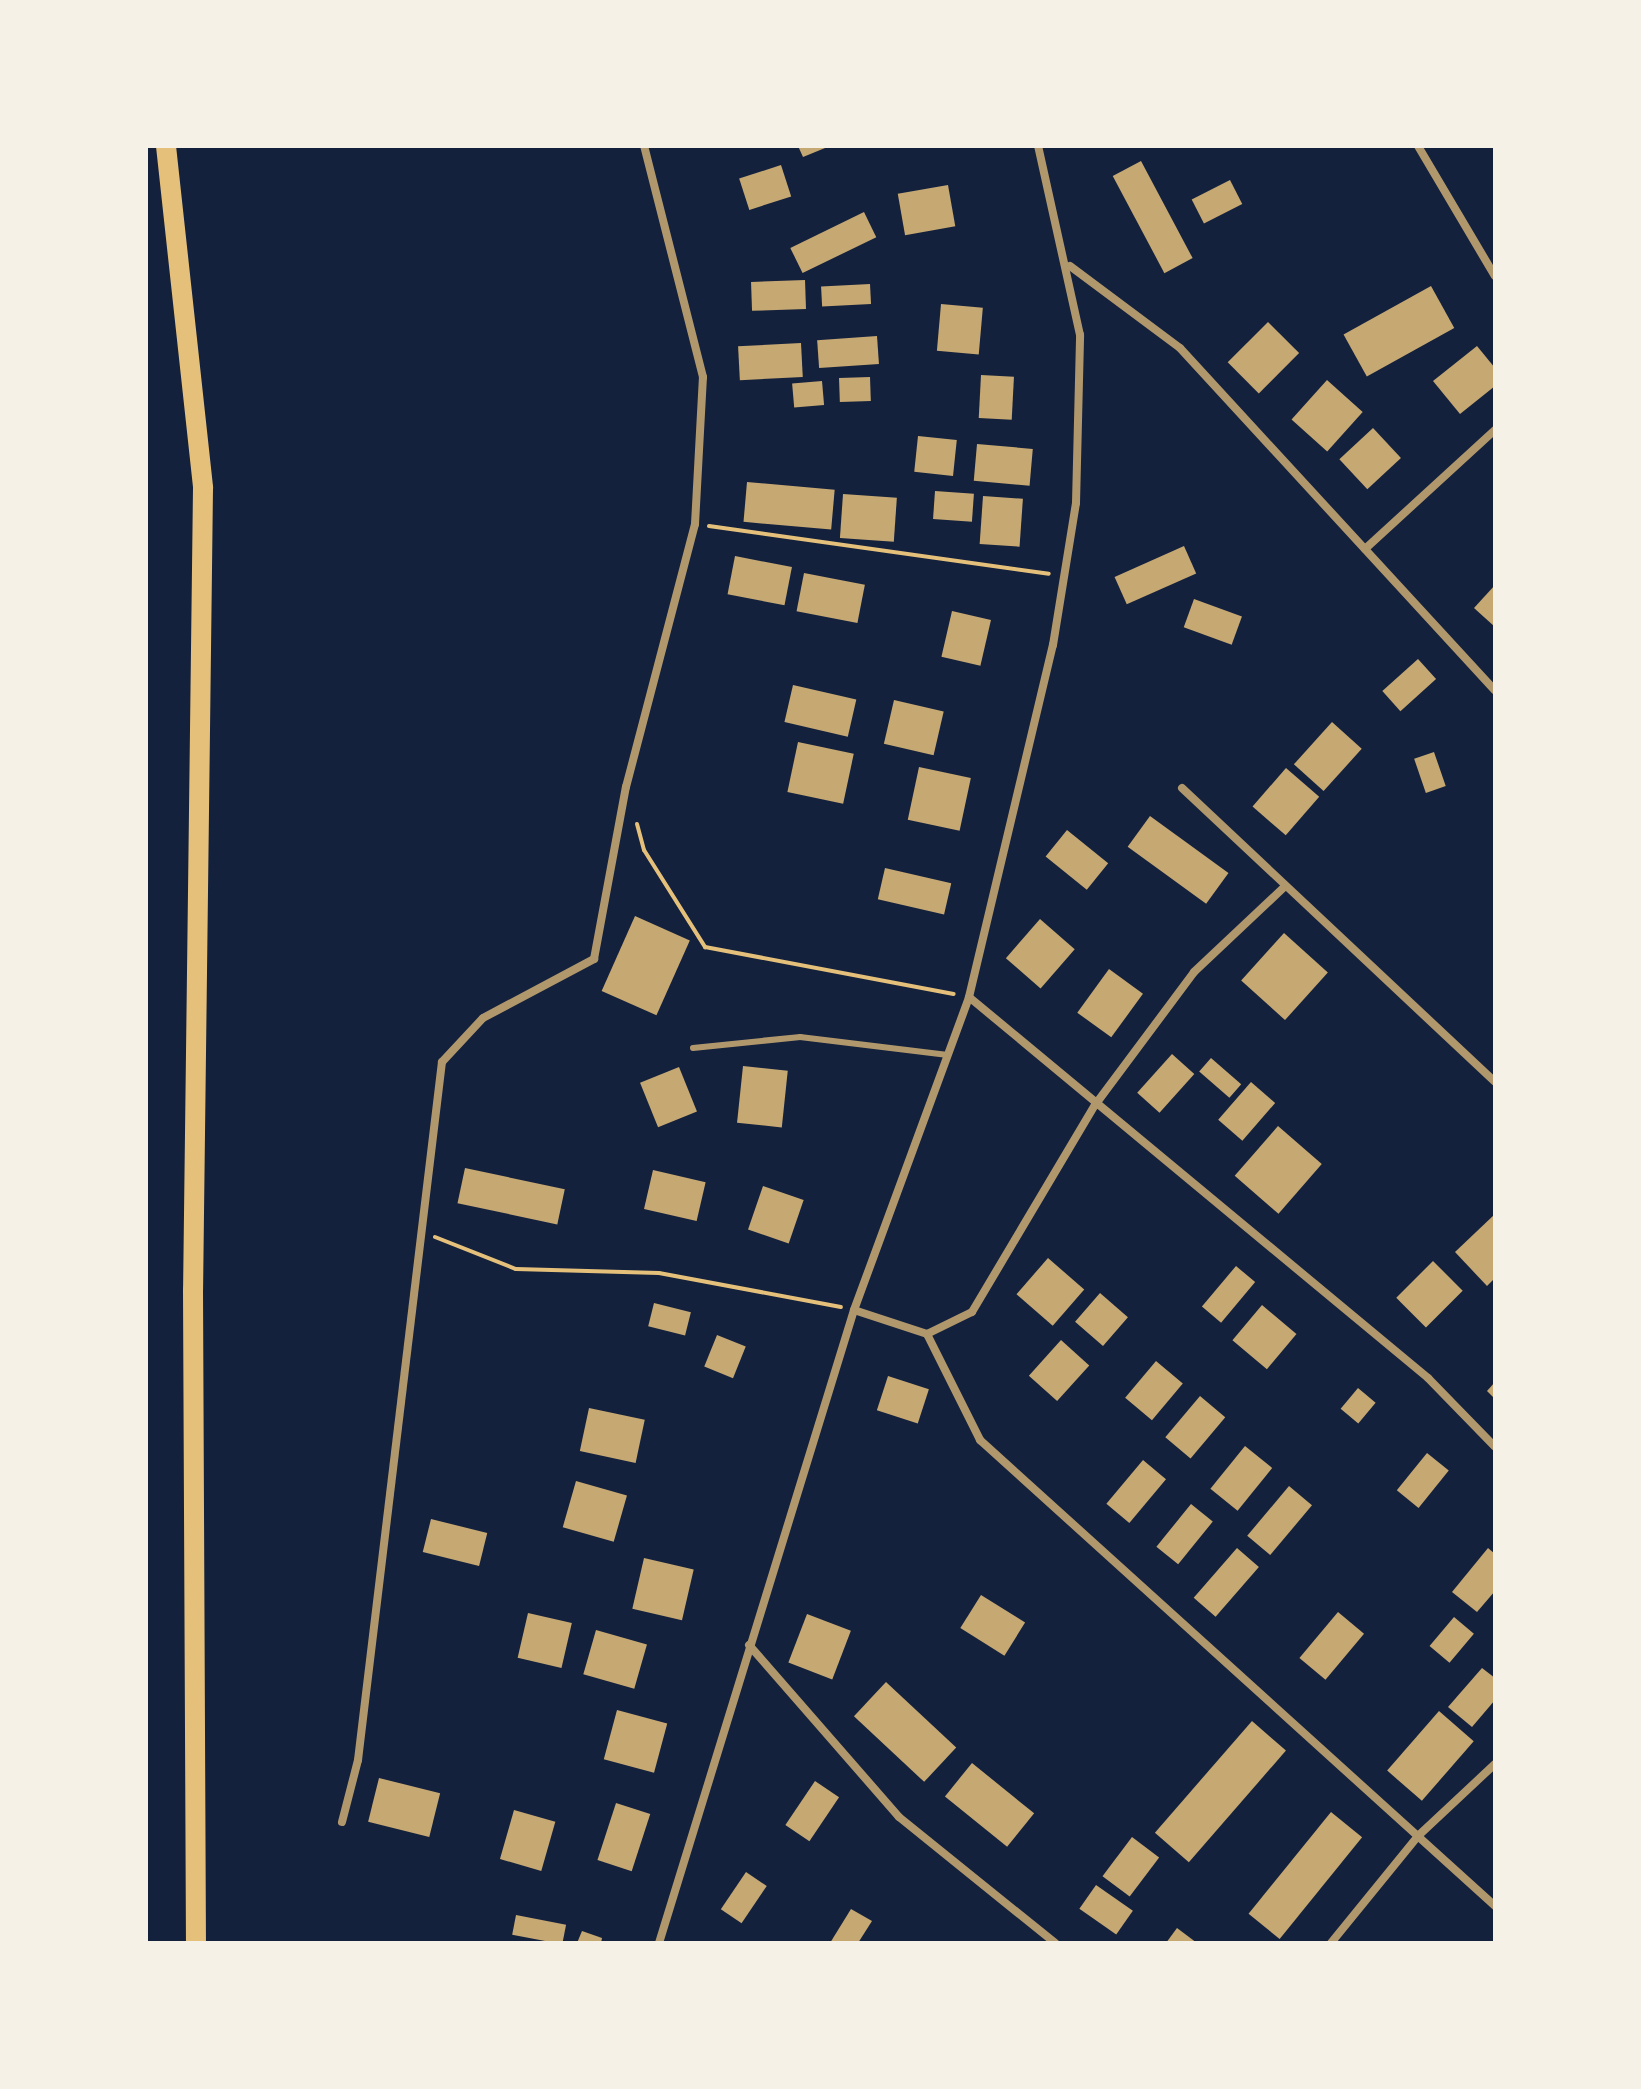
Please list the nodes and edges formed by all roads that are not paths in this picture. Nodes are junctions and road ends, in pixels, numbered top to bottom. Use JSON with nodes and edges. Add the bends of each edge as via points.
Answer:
{"nodes":[{"id":1,"x":166,"y":146,"type":"edge"},
{"id":2,"x":644,"y":146,"type":"edge"},
{"id":3,"x":1038,"y":146,"type":"edge"},
{"id":4,"x":1418,"y":146,"type":"edge"},
{"id":5,"x":1070,"y":266,"type":"junction"},
{"id":6,"x":1495,"y":276,"type":"edge"},
{"id":7,"x":1495,"y":430,"type":"edge"},
{"id":8,"x":1365,"y":549,"type":"junction"},
{"id":9,"x":1495,"y":690,"type":"edge"},
{"id":10,"x":1182,"y":788,"type":"dead end"},
{"id":11,"x":1283,"y":888,"type":"junction"},
{"id":12,"x":969,"y":997,"type":"junction"},
{"id":13,"x":693,"y":1048,"type":"dead end"},
{"id":14,"x":948,"y":1055,"type":"junction"},
{"id":15,"x":1495,"y":1082,"type":"edge"},
{"id":16,"x":1095,"y":1105,"type":"junction"},
{"id":17,"x":854,"y":1310,"type":"junction"},
{"id":18,"x":927,"y":1334,"type":"junction"},
{"id":19,"x":1495,"y":1447,"type":"edge"},
{"id":20,"x":749,"y":1645,"type":"junction"},
{"id":21,"x":1495,"y":1764,"type":"edge"},
{"id":22,"x":342,"y":1822,"type":"dead end"},
{"id":23,"x":1418,"y":1836,"type":"junction"},
{"id":24,"x":1495,"y":1906,"type":"edge"},
{"id":25,"x":196,"y":1943,"type":"edge"},
{"id":26,"x":659,"y":1943,"type":"edge"},
{"id":27,"x":1055,"y":1943,"type":"edge"},
{"id":28,"x":1331,"y":1943,"type":"edge"}],
"edges":[{"from":1,"to":25,"type":"highway","via":[[203,488],[193,1290]]},
{"from":2,"to":22,"type":"street","via":[[703,377],[695,524],[626,787],[594,959],[483,1018],[442,1062],[358,1760]]},
{"from":3,"to":5,"type":"street"},
{"from":4,"to":6,"type":"street"},
{"from":5,"to":8,"type":"street","via":[[1180,348]]},
{"from":5,"to":12,"type":"street","via":[[1080,335],[1076,503],[1066,577]]},
{"from":7,"to":8,"type":"street"},
{"from":8,"to":9,"type":"street"},
{"from":10,"to":11,"type":"street"},
{"from":11,"to":15,"type":"street"},
{"from":11,"to":16,"type":"street","via":[[1194,972]]},
{"from":12,"to":14,"type":"street"},
{"from":12,"to":16,"type":"street"},
{"from":13,"to":14,"type":"lane","via":[[800,1037]]},
{"from":14,"to":17,"type":"street"},
{"from":16,"to":18,"type":"street","via":[[991,1290],[972,1312]]},
{"from":16,"to":19,"type":"street","via":[[1428,1378]]},
{"from":17,"to":18,"type":"street"},
{"from":17,"to":20,"type":"street"},
{"from":18,"to":23,"type":"street","via":[[980,1440]]},
{"from":20,"to":26,"type":"street"},
{"from":20,"to":27,"type":"street","via":[[899,1817]]},
{"from":21,"to":23,"type":"street"},
{"from":23,"to":24,"type":"street"},
{"from":23,"to":28,"type":"street"}]}
